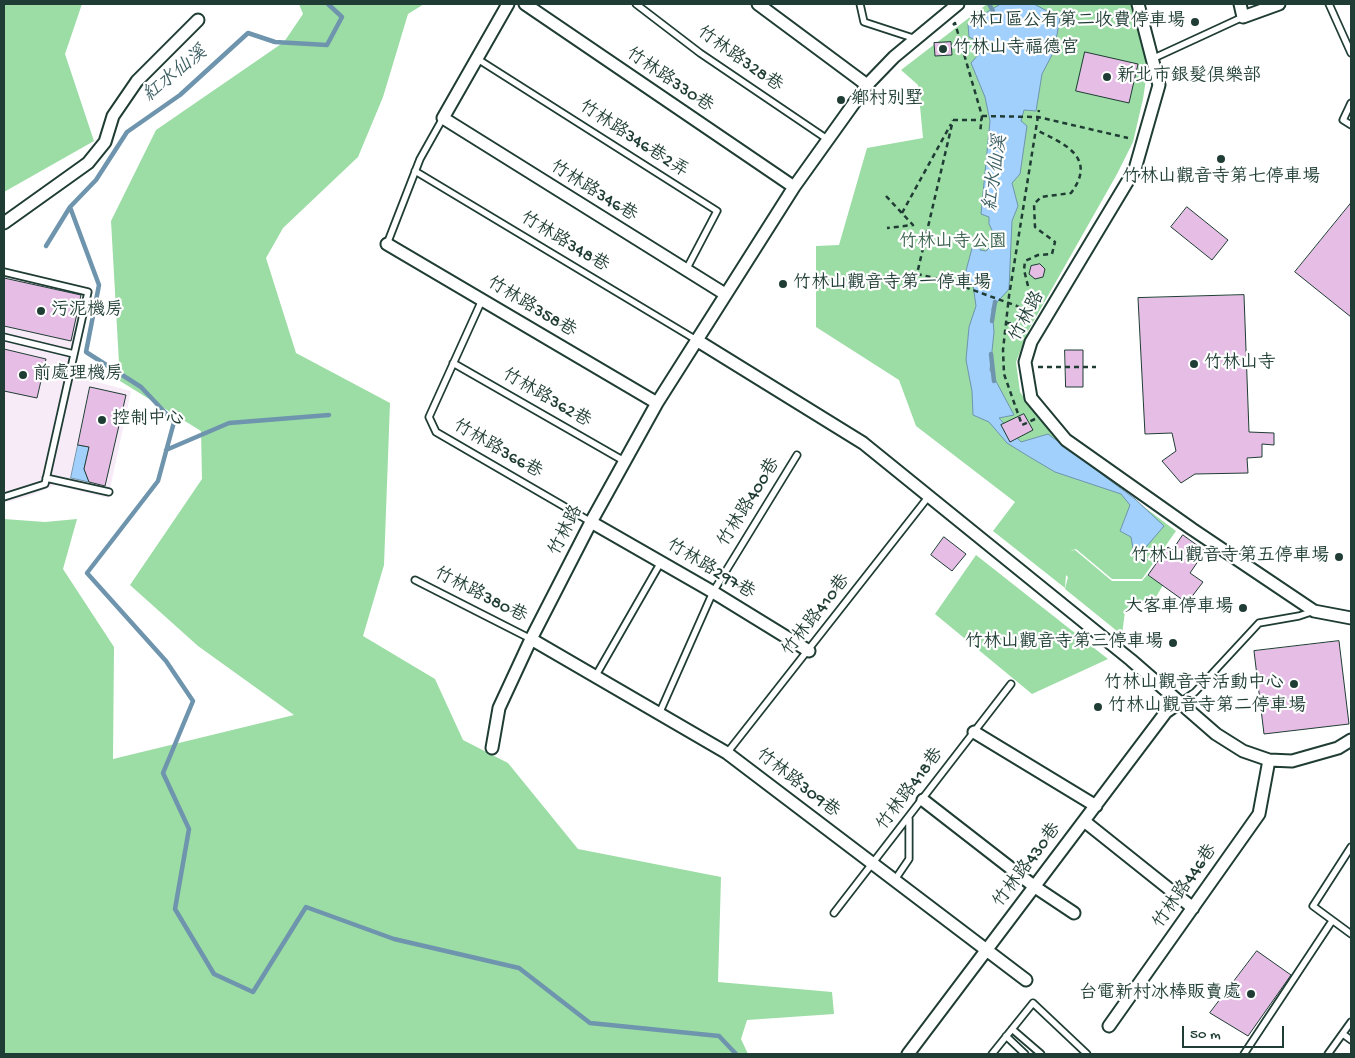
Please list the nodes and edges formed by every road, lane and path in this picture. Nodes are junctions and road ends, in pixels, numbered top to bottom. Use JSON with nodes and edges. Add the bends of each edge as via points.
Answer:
{"nodes":[{"id":1,"x":508,"y":4,"type":"edge"},
{"id":2,"x":525,"y":4,"type":"edge"},
{"id":3,"x":636,"y":4,"type":"edge"},
{"id":4,"x":758,"y":4,"type":"edge"},
{"id":5,"x":860,"y":4,"type":"edge"},
{"id":6,"x":958,"y":4,"type":"edge"},
{"id":7,"x":1138,"y":4,"type":"edge"},
{"id":8,"x":1240,"y":4,"type":"edge"},
{"id":9,"x":1279,"y":4,"type":"edge"},
{"id":10,"x":1329,"y":4,"type":"edge"},
{"id":11,"x":1243,"y":17,"type":"junction"},
{"id":12,"x":198,"y":20,"type":"dead end"},
{"id":13,"x":948,"y":29,"type":"dead end"},
{"id":14,"x":916,"y":39,"type":"junction"},
{"id":15,"x":1351,"y":53,"type":"edge"},
{"id":16,"x":476,"y":58,"type":"junction"},
{"id":17,"x":1152,"y":59,"type":"junction"},
{"id":18,"x":867,"y":85,"type":"junction"},
{"id":19,"x":1351,"y":103,"type":"edge"},
{"id":20,"x":1039,"y":110,"type":"dead end"},
{"id":21,"x":1038,"y":117,"type":"junction"},
{"id":22,"x":443,"y":118,"type":"junction"},
{"id":23,"x":982,"y":118,"type":"junction"},
{"id":24,"x":953,"y":120,"type":"junction"},
{"id":25,"x":1351,"y":125,"type":"edge"},
{"id":26,"x":1036,"y":130,"type":"junction"},
{"id":27,"x":980,"y":133,"type":"dead end"},
{"id":28,"x":1128,"y":138,"type":"dead end"},
{"id":29,"x":826,"y":139,"type":"junction"},
{"id":30,"x":415,"y":171,"type":"junction"},
{"id":31,"x":794,"y":186,"type":"junction"},
{"id":32,"x":886,"y":196,"type":"dead end"},
{"id":33,"x":902,"y":213,"type":"junction"},
{"id":34,"x":4,"y":223,"type":"edge"},
{"id":35,"x":887,"y":228,"type":"dead end"},
{"id":36,"x":387,"y":244,"type":"joint"},
{"id":37,"x":686,"y":270,"type":"junction"},
{"id":38,"x":4,"y":272,"type":"edge"},
{"id":39,"x":1028,"y":286,"type":"dead end"},
{"id":40,"x":725,"y":294,"type":"junction"},
{"id":41,"x":482,"y":300,"type":"junction"},
{"id":42,"x":1016,"y":306,"type":"dead end"},
{"id":43,"x":1028,"y":313,"type":"dead end"},
{"id":44,"x":1006,"y":324,"type":"junction"},
{"id":45,"x":4,"y":337,"type":"edge"},
{"id":46,"x":698,"y":341,"type":"junction"},
{"id":47,"x":74,"y":354,"type":"junction"},
{"id":48,"x":453,"y":363,"type":"junction"},
{"id":49,"x":1037,"y":367,"type":"dead end"},
{"id":50,"x":1096,"y":367,"type":"dead end"},
{"id":51,"x":657,"y":403,"type":"junction"},
{"id":52,"x":1040,"y":416,"type":"dead end"},
{"id":53,"x":797,"y":454,"type":"dead end"},
{"id":54,"x":624,"y":461,"type":"junction"},
{"id":55,"x":46,"y":478,"type":"junction"},
{"id":56,"x":109,"y":492,"type":"dead end"},
{"id":57,"x":5,"y":496,"type":"edge"},
{"id":58,"x":928,"y":496,"type":"junction"},
{"id":59,"x":591,"y":522,"type":"junction"},
{"id":60,"x":661,"y":562,"type":"junction"},
{"id":61,"x":415,"y":580,"type":"dead end"},
{"id":62,"x":713,"y":592,"type":"junction"},
{"id":63,"x":1314,"y":611,"type":"junction"},
{"id":64,"x":1351,"y":618,"type":"edge"},
{"id":65,"x":531,"y":640,"type":"junction"},
{"id":66,"x":809,"y":651,"type":"junction"},
{"id":67,"x":596,"y":677,"type":"junction"},
{"id":68,"x":1011,"y":684,"type":"dead end"},
{"id":69,"x":1180,"y":703,"type":"junction"},
{"id":70,"x":659,"y":714,"type":"junction"},
{"id":71,"x":974,"y":732,"type":"junction"},
{"id":72,"x":1351,"y":740,"type":"edge"},
{"id":73,"x":492,"y":748,"type":"dead end"},
{"id":74,"x":727,"y":753,"type":"junction"},
{"id":75,"x":1269,"y":760,"type":"junction"},
{"id":76,"x":923,"y":800,"type":"junction"},
{"id":77,"x":1096,"y":806,"type":"junction"},
{"id":78,"x":908,"y":819,"type":"junction"},
{"id":79,"x":1084,"y":821,"type":"junction"},
{"id":80,"x":1351,"y":847,"type":"edge"},
{"id":81,"x":873,"y":865,"type":"junction"},
{"id":82,"x":894,"y":881,"type":"junction"},
{"id":83,"x":1035,"y":887,"type":"junction"},
{"id":84,"x":1193,"y":908,"type":"junction"},
{"id":85,"x":834,"y":913,"type":"dead end"},
{"id":86,"x":1074,"y":913,"type":"dead end"},
{"id":87,"x":1332,"y":921,"type":"junction"},
{"id":88,"x":1351,"y":934,"type":"edge"},
{"id":89,"x":987,"y":951,"type":"junction"},
{"id":90,"x":1026,"y":980,"type":"dead end"},
{"id":91,"x":1351,"y":1022,"type":"edge"},
{"id":92,"x":1109,"y":1026,"type":"dead end"},
{"id":93,"x":1012,"y":1029,"type":"junction"},
{"id":94,"x":1343,"y":1034,"type":"junction"},
{"id":95,"x":1006,"y":1036,"type":"junction"},
{"id":96,"x":1351,"y":1040,"type":"edge"},
{"id":97,"x":908,"y":1054,"type":"edge"},
{"id":98,"x":992,"y":1054,"type":"edge"},
{"id":99,"x":1026,"y":1054,"type":"edge"},
{"id":100,"x":1041,"y":1054,"type":"edge"},
{"id":101,"x":1088,"y":1054,"type":"edge"},
{"id":102,"x":1246,"y":1054,"type":"edge"},
{"id":103,"x":1328,"y":1054,"type":"edge"}],
"edges":[{"from":1,"to":16,"type":"street"},
{"from":2,"to":31,"type":"street","name":"竹林路330巷"},
{"from":3,"to":29,"type":"lane","name":"竹林路328巷","via":[[700,53]]},
{"from":4,"to":18,"type":"street"},
{"from":5,"to":14,"type":"lane","via":[[864,22]]},
{"from":6,"to":14,"type":"street","name":"竹林路"},
{"from":7,"to":17,"type":"street","name":"竹林路"},
{"from":8,"to":11,"type":"street"},
{"from":9,"to":11,"type":"street"},
{"from":10,"to":15,"type":"lane"},
{"from":11,"to":17,"type":"lane"},
{"from":12,"to":34,"type":"street","via":[[137,81],[113,116],[105,142],[88,163]]},
{"from":13,"to":23,"type":"path","via":[[955,23]]},
{"from":14,"to":18,"type":"street","name":"竹林路"},
{"from":16,"to":22,"type":"street"},
{"from":16,"to":37,"type":"lane","name":"竹林路346巷2弄","via":[[717,211]]},
{"from":17,"to":63,"type":"street","name":"竹林路","via":[[1158,85],[1135,168],[1031,342],[1024,362],[1031,398],[1066,440]]},
{"from":18,"to":29,"type":"street","name":"竹林路"},
{"from":19,"to":25,"type":"lane","via":[[1343,120]]},
{"from":20,"to":21,"type":"path"},
{"from":21,"to":23,"type":"path"},
{"from":21,"to":26,"type":"path"},
{"from":21,"to":28,"type":"path"},
{"from":22,"to":30,"type":"lane"},
{"from":22,"to":37,"type":"street","name":"竹林路346巷"},
{"from":23,"to":24,"type":"path"},
{"from":23,"to":27,"type":"path"},
{"from":24,"to":33,"type":"path"},
{"from":24,"to":42,"type":"path","bridge":true,"via":[[918,274],[948,281]]},
{"from":26,"to":39,"type":"path","via":[[1066,144],[1079,158],[1080,170],[1079,183],[1071,193],[1041,197],[1034,204],[1035,227],[1055,242],[1052,254],[1025,261]]},
{"from":26,"to":44,"type":"path"},
{"from":29,"to":31,"type":"street","name":"竹林路"},
{"from":30,"to":36,"type":"lane"},
{"from":30,"to":46,"type":"lane","name":"竹林路348巷"},
{"from":31,"to":40,"type":"street","name":"竹林路"},
{"from":32,"to":33,"type":"path"},
{"from":33,"to":35,"type":"path","via":[[913,225]]},
{"from":36,"to":41,"type":"street","name":"竹林路358巷"},
{"from":37,"to":40,"type":"street","name":"竹林路346巷"},
{"from":38,"to":47,"type":"lane","via":[[88,292]]},
{"from":40,"to":46,"type":"street","name":"竹林路"},
{"from":41,"to":48,"type":"lane","name":"竹林路366巷"},
{"from":41,"to":51,"type":"street","name":"竹林路358巷"},
{"from":43,"to":44,"type":"path","via":[[1023,321]]},
{"from":44,"to":52,"type":"path","via":[[1004,374],[1014,405],[1022,425]]},
{"from":45,"to":47,"type":"lane"},
{"from":46,"to":51,"type":"street","name":"竹林路"},
{"from":46,"to":58,"type":"street","via":[[863,443]]},
{"from":47,"to":55,"type":"lane"},
{"from":48,"to":54,"type":"lane","name":"竹林路362巷"},
{"from":48,"to":59,"type":"lane","name":"竹林路366巷","via":[[429,417],[436,432]]},
{"from":49,"to":50,"type":"path"},
{"from":51,"to":54,"type":"street","name":"竹林路"},
{"from":53,"to":62,"type":"lane","name":"竹林路400巷"},
{"from":54,"to":59,"type":"street","name":"竹林路"},
{"from":55,"to":56,"type":"lane"},
{"from":55,"to":57,"type":"lane","via":[[45,484]]},
{"from":58,"to":66,"type":"lane","name":"竹林路410巷"},
{"from":58,"to":69,"type":"street"},
{"from":59,"to":60,"type":"street","name":"竹林路297巷"},
{"from":59,"to":65,"type":"street","name":"竹林路"},
{"from":60,"to":62,"type":"street","name":"竹林路297巷"},
{"from":60,"to":67,"type":"lane"},
{"from":61,"to":65,"type":"lane","name":"竹林路380巷"},
{"from":62,"to":66,"type":"street","name":"竹林路297巷"},
{"from":62,"to":70,"type":"lane","name":"竹林路400巷"},
{"from":63,"to":64,"type":"street","name":"竹林路"},
{"from":63,"to":69,"type":"lane","via":[[1259,623],[1195,692]]},
{"from":65,"to":67,"type":"street","name":"竹林路309巷"},
{"from":65,"to":73,"type":"street","name":"竹林路","via":[[499,708]]},
{"from":66,"to":74,"type":"lane","name":"竹林路410巷"},
{"from":67,"to":70,"type":"street","name":"竹林路309巷"},
{"from":68,"to":71,"type":"lane","name":"竹林路418巷"},
{"from":69,"to":75,"type":"street","via":[[1243,751]]},
{"from":69,"to":77,"type":"street","name":"竹林路430巷","via":[[1166,712]]},
{"from":70,"to":74,"type":"street","name":"竹林路309巷"},
{"from":71,"to":76,"type":"lane","name":"竹林路418巷"},
{"from":71,"to":77,"type":"street"},
{"from":72,"to":75,"type":"street","via":[[1313,757],[1292,761]]},
{"from":74,"to":81,"type":"street","name":"竹林路309巷"},
{"from":75,"to":84,"type":"street","name":"竹林路446巷","via":[[1259,814]]},
{"from":76,"to":78,"type":"lane","name":"竹林路418巷"},
{"from":76,"to":83,"type":"street"},
{"from":77,"to":79,"type":"street","name":"竹林路430巷"},
{"from":78,"to":81,"type":"lane","name":"竹林路418巷"},
{"from":78,"to":82,"type":"lane","via":[[909,858]]},
{"from":79,"to":83,"type":"street","name":"竹林路430巷"},
{"from":79,"to":84,"type":"street"},
{"from":80,"to":87,"type":"lane","via":[[1313,906]]},
{"from":81,"to":82,"type":"street","name":"竹林路309巷"},
{"from":81,"to":85,"type":"lane","name":"竹林路418巷"},
{"from":82,"to":89,"type":"street","name":"竹林路309巷"},
{"from":83,"to":86,"type":"street"},
{"from":83,"to":89,"type":"street","name":"竹林路430巷"},
{"from":84,"to":92,"type":"street","name":"竹林路446巷"},
{"from":87,"to":88,"type":"lane"},
{"from":87,"to":102,"type":"lane"},
{"from":89,"to":90,"type":"street","name":"竹林路309巷"},
{"from":89,"to":97,"type":"street","name":"竹林路430巷"},
{"from":91,"to":94,"type":"lane"},
{"from":93,"to":95,"type":"lane"},
{"from":93,"to":100,"type":"lane"},
{"from":93,"to":101,"type":"lane","via":[[1033,1003]]},
{"from":94,"to":96,"type":"lane"},
{"from":94,"to":103,"type":"lane"},
{"from":95,"to":98,"type":"lane"},
{"from":95,"to":99,"type":"lane"}]}
